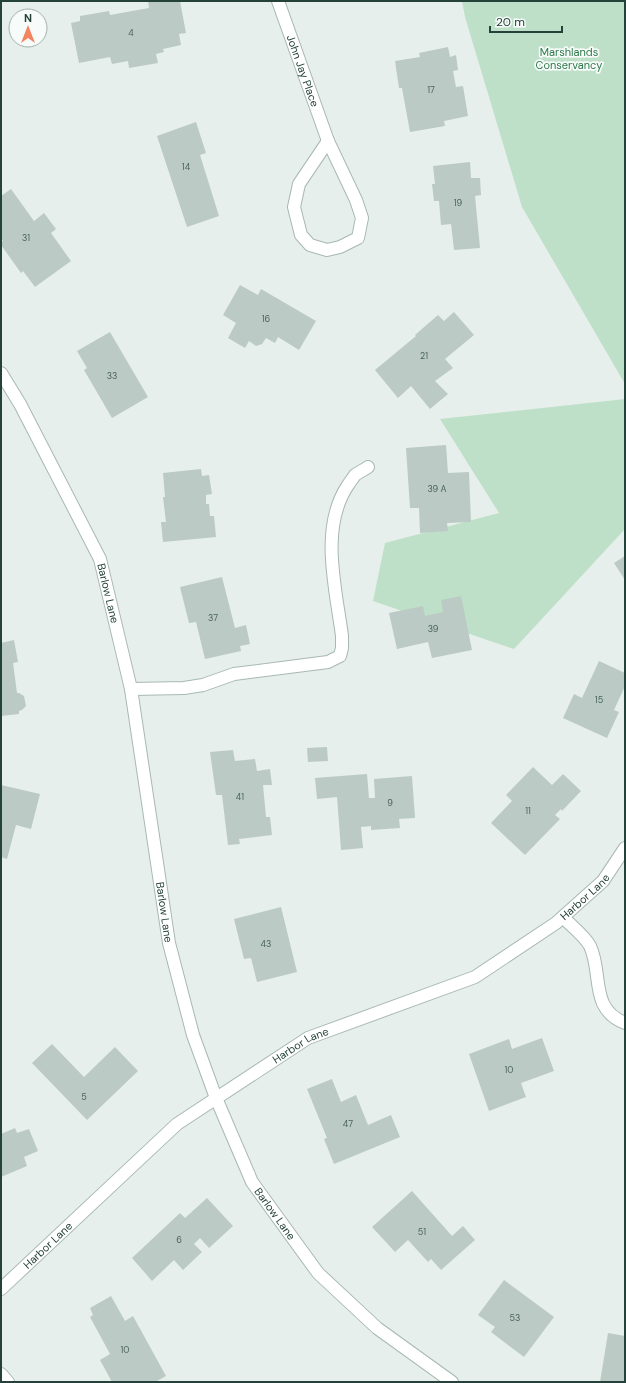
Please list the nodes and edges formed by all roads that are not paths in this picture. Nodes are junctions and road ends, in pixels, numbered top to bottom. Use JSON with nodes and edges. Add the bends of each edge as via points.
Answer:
{"nodes":[{"id":1,"x":278,"y":1,"type":"edge"},
{"id":2,"x":328,"y":141,"type":"junction"},
{"id":3,"x":1,"y":374,"type":"edge"},
{"id":4,"x":368,"y":467,"type":"dead end"},
{"id":5,"x":131,"y":689,"type":"junction"},
{"id":6,"x":625,"y":848,"type":"edge"},
{"id":7,"x":563,"y":917,"type":"junction"},
{"id":8,"x":625,"y":1023,"type":"edge"},
{"id":9,"x":216,"y":1098,"type":"junction"},
{"id":10,"x":1,"y":1289,"type":"edge"},
{"id":11,"x":1,"y":1374,"type":"edge"},
{"id":12,"x":8,"y":1382,"type":"edge"},
{"id":13,"x":452,"y":1382,"type":"edge"}],
"edges":[{"from":1,"to":2,"type":"street","name":"John Jay Place"},
{"from":2,"to":2,"type":"street","name":"John Jay Place","via":[[298,184],[294,207],[301,235],[310,245],[327,250],[358,238],[362,218]]},
{"from":3,"to":5,"type":"street","name":"Barlow Lane","via":[[20,404],[100,559]]},
{"from":4,"to":5,"type":"street","via":[[355,476],[344,492],[332,531],[332,563],[342,636],[340,656],[328,662],[234,674],[203,685],[184,688]]},
{"from":5,"to":9,"type":"street","name":"Barlow Lane","via":[[169,943],[193,1035]]},
{"from":6,"to":7,"type":"street","name":"Harbor Lane","via":[[604,881]]},
{"from":7,"to":8,"type":"street","via":[[589,944],[594,956],[600,999],[613,1016]]},
{"from":7,"to":9,"type":"street","name":"Harbor Lane","via":[[475,977],[308,1038]]},
{"from":9,"to":10,"type":"street","name":"Harbor Lane","via":[[177,1124]]},
{"from":9,"to":13,"type":"street","name":"Barlow Lane","via":[[252,1182],[318,1273],[377,1328]]},
{"from":11,"to":12,"type":"street"}]}
